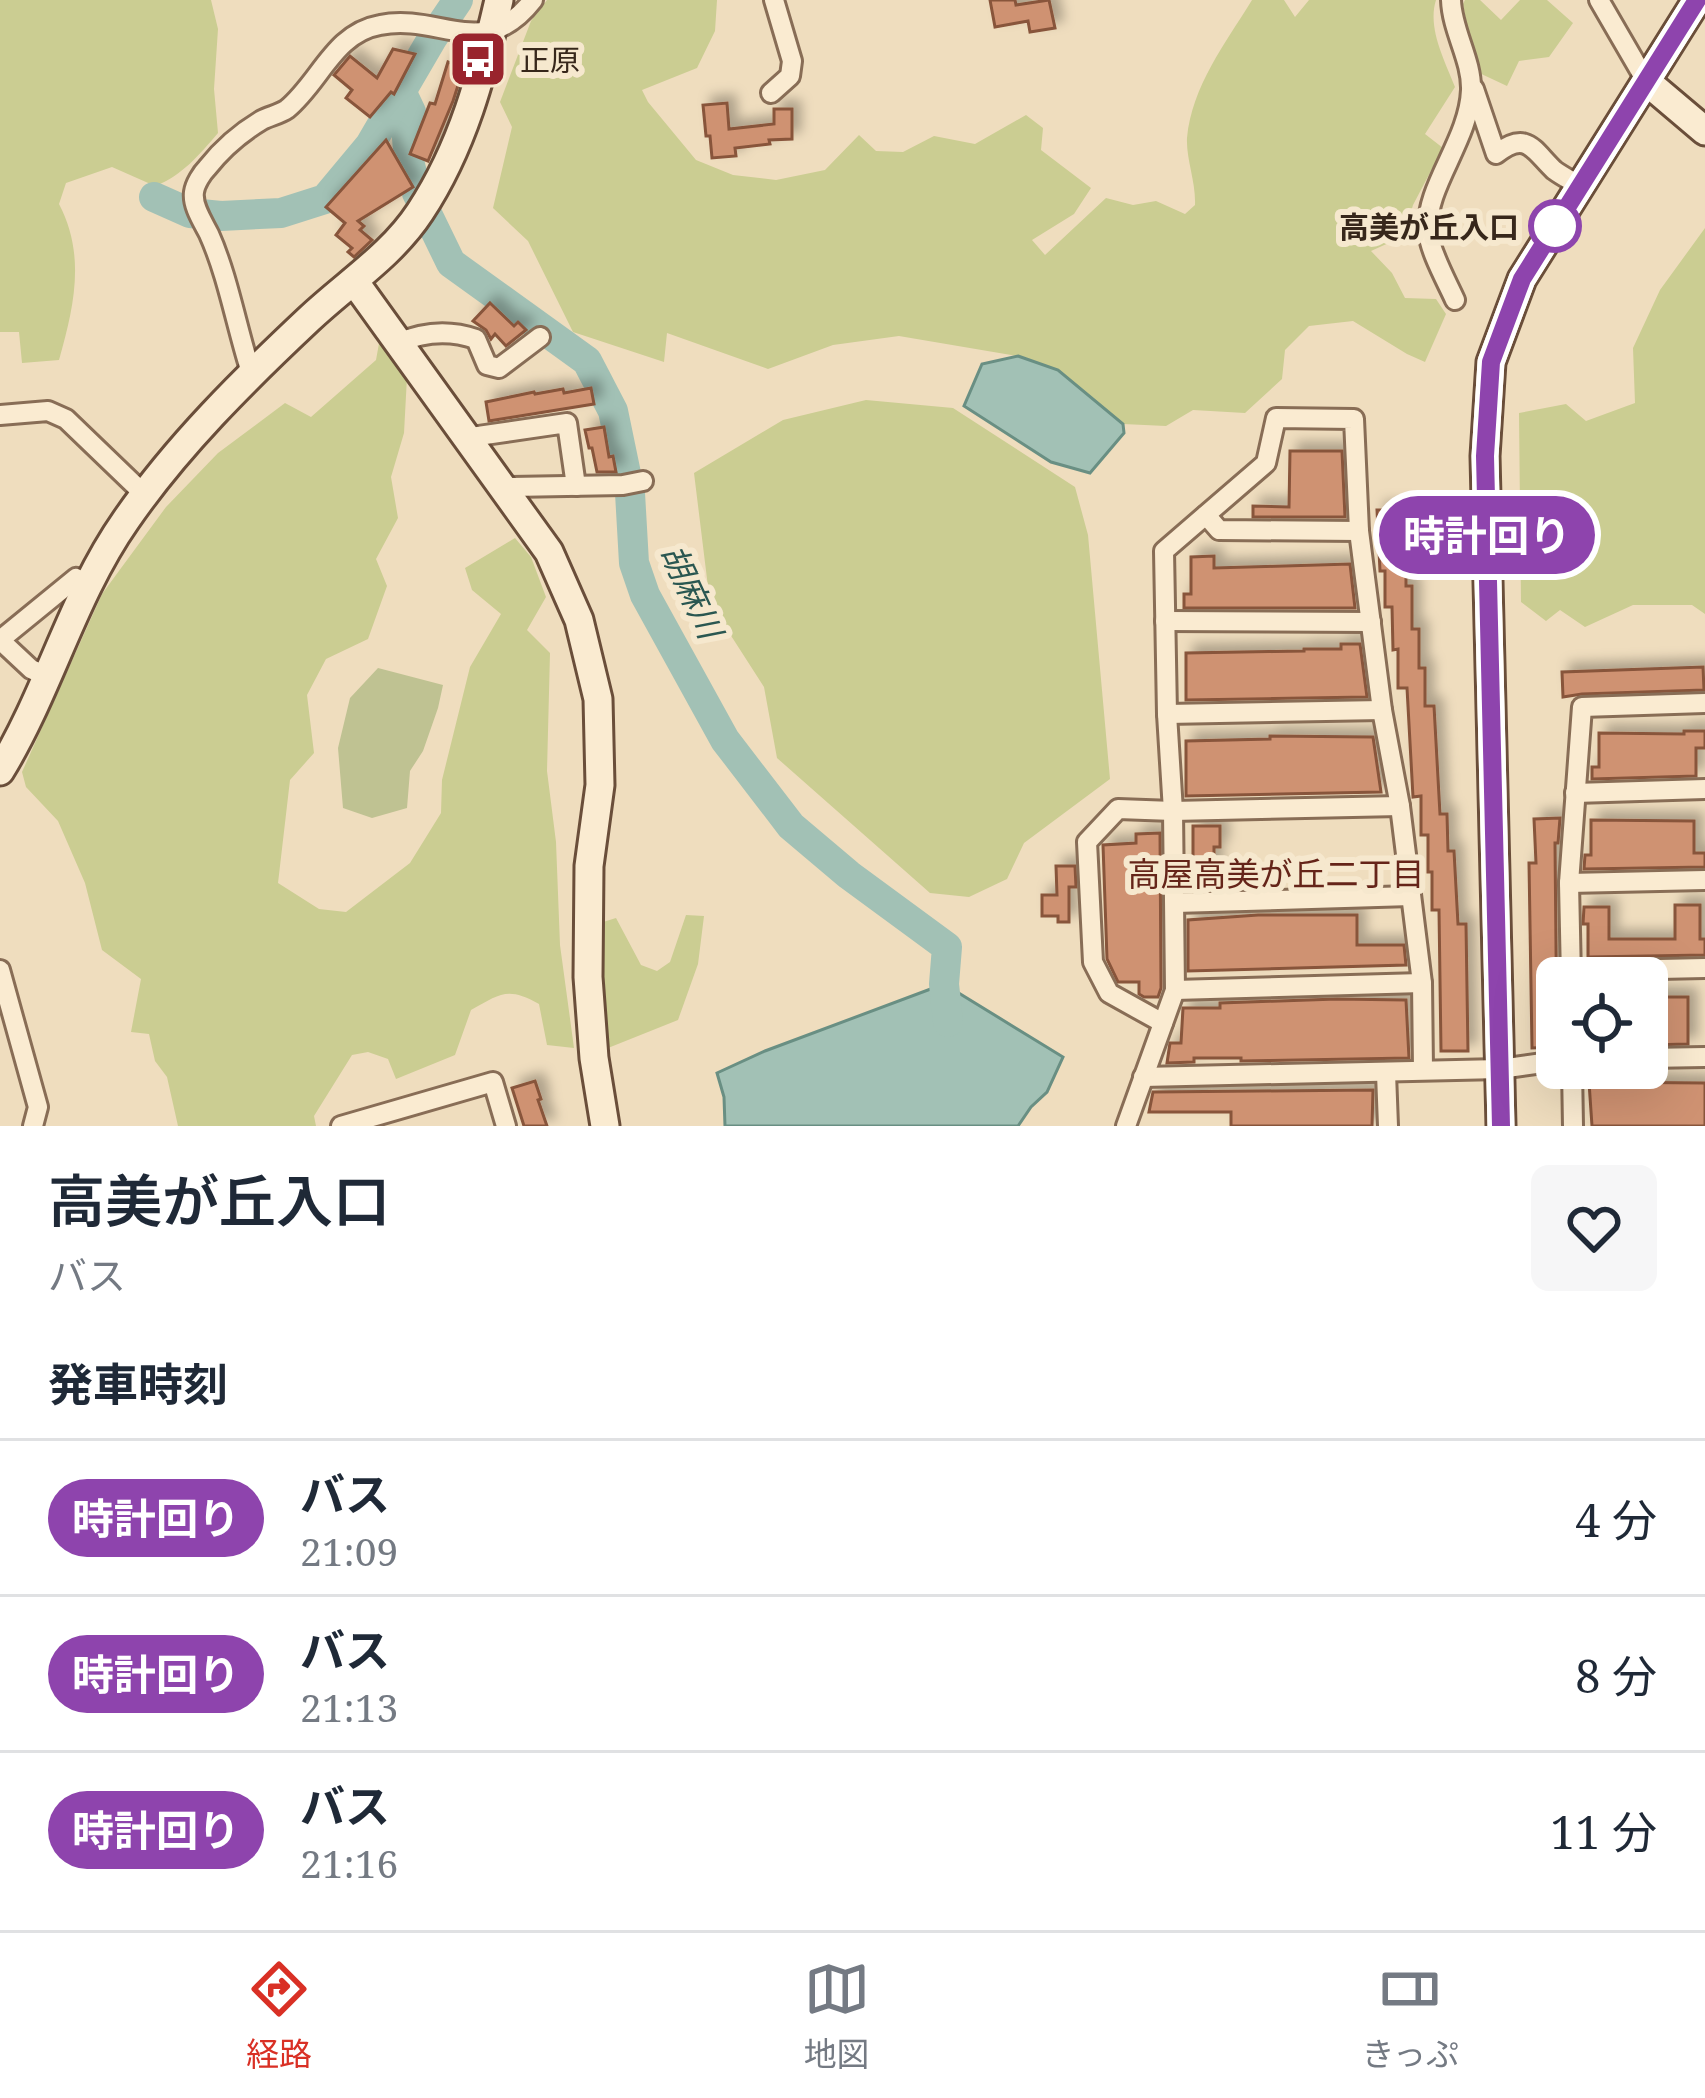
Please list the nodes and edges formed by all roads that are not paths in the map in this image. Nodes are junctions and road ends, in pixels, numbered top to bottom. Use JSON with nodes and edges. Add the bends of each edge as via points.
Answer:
{"nodes":[{"id":1,"x":499,"y":0,"type":"edge"},
{"id":2,"x":533,"y":0,"type":"edge"},
{"id":3,"x":774,"y":0,"type":"edge"},
{"id":4,"x":1451,"y":0,"type":"edge"},
{"id":5,"x":1598,"y":0,"type":"edge"},
{"id":6,"x":1697,"y":0,"type":"edge"},
{"id":7,"x":492,"y":31,"type":"junction"},
{"id":8,"x":1646,"y":81,"type":"junction"},
{"id":9,"x":1472,"y":85,"type":"junction"},
{"id":10,"x":771,"y":93,"type":"dead end"},
{"id":11,"x":1705,"y":131,"type":"edge"},
{"id":12,"x":1580,"y":186,"type":"junction"},
{"id":13,"x":354,"y":281,"type":"junction"},
{"id":14,"x":1455,"y":301,"type":"dead end"},
{"id":15,"x":540,"y":337,"type":"dead end"},
{"id":16,"x":398,"y":343,"type":"junction"},
{"id":17,"x":256,"y":372,"type":"junction"},
{"id":18,"x":0,"y":415,"type":"edge"},
{"id":19,"x":469,"y":442,"type":"junction"},
{"id":20,"x":643,"y":481,"type":"dead end"},
{"id":21,"x":576,"y":486,"type":"junction"},
{"id":22,"x":504,"y":490,"type":"junction"},
{"id":23,"x":145,"y":495,"type":"junction"},
{"id":24,"x":1206,"y":514,"type":"junction"},
{"id":25,"x":1359,"y":531,"type":"junction"},
{"id":26,"x":88,"y":584,"type":"junction"},
{"id":27,"x":1165,"y":621,"type":"junction"},
{"id":28,"x":1371,"y":622,"type":"junction"},
{"id":29,"x":0,"y":640,"type":"edge"},
{"id":30,"x":48,"y":676,"type":"junction"},
{"id":31,"x":1705,"y":703,"type":"edge"},
{"id":32,"x":1382,"y":710,"type":"junction"},
{"id":33,"x":1167,"y":714,"type":"junction"},
{"id":34,"x":0,"y":771,"type":"edge"},
{"id":35,"x":1705,"y":789,"type":"edge"},
{"id":36,"x":1576,"y":793,"type":"junction"},
{"id":37,"x":1400,"y":806,"type":"junction"},
{"id":38,"x":1173,"y":811,"type":"junction"},
{"id":39,"x":1705,"y":880,"type":"edge"},
{"id":40,"x":1569,"y":883,"type":"junction"},
{"id":41,"x":1411,"y":896,"type":"junction"},
{"id":42,"x":1175,"y":904,"type":"junction"},
{"id":43,"x":1570,"y":957,"type":"edge"},
{"id":44,"x":1705,"y":968,"type":"edge"},
{"id":45,"x":0,"y":970,"type":"edge"},
{"id":46,"x":1668,"y":970,"type":"edge"},
{"id":47,"x":1422,"y":983,"type":"junction"},
{"id":48,"x":1175,"y":990,"type":"junction"},
{"id":49,"x":1163,"y":1023,"type":"junction"},
{"id":50,"x":1705,"y":1057,"type":"edge"},
{"id":51,"x":1668,"y":1058,"type":"edge"},
{"id":52,"x":1536,"y":1064,"type":"edge"},
{"id":53,"x":1423,"y":1069,"type":"junction"},
{"id":54,"x":1500,"y":1069,"type":"junction"},
{"id":55,"x":1386,"y":1073,"type":"junction"},
{"id":56,"x":1143,"y":1077,"type":"junction"},
{"id":57,"x":1572,"y":1089,"type":"edge"},
{"id":58,"x":413,"y":1105,"type":"junction"},
{"id":59,"x":33,"y":1126,"type":"edge"},
{"id":60,"x":341,"y":1126,"type":"edge"},
{"id":61,"x":419,"y":1126,"type":"edge"},
{"id":62,"x":506,"y":1126,"type":"edge"},
{"id":63,"x":604,"y":1126,"type":"edge"},
{"id":64,"x":1126,"y":1126,"type":"edge"},
{"id":65,"x":1388,"y":1126,"type":"edge"},
{"id":66,"x":1501,"y":1126,"type":"edge"},
{"id":67,"x":1573,"y":1126,"type":"edge"}],
"edges":[{"from":1,"to":7,"type":"street"},
{"from":2,"to":7,"type":"street"},
{"from":3,"to":10,"type":"street","via":[[792,61],[790,76]]},
{"from":4,"to":9,"type":"street"},
{"from":5,"to":8,"type":"street"},
{"from":6,"to":8,"type":"street"},
{"from":7,"to":13,"type":"street","via":[[465,125],[430,196]]},
{"from":7,"to":17,"type":"street","via":[[404,23],[358,33],[286,110],[236,139],[203,171],[195,206]]},
{"from":8,"to":11,"type":"street"},
{"from":8,"to":12,"type":"street"},
{"from":9,"to":12,"type":"street","via":[[1496,154],[1523,142]]},
{"from":9,"to":14,"type":"street","via":[[1427,234]]},
{"from":12,"to":54,"type":"street","via":[[1522,279],[1491,362],[1485,456]]},
{"from":13,"to":16,"type":"street"},
{"from":13,"to":17,"type":"street"},
{"from":15,"to":16,"type":"street","via":[[499,368],[488,365],[476,339],[460,333]]},
{"from":16,"to":19,"type":"street"},
{"from":17,"to":23,"type":"street"},
{"from":18,"to":23,"type":"street","via":[[48,411],[66,419]]},
{"from":19,"to":21,"type":"street","via":[[567,423]]},
{"from":19,"to":22,"type":"street"},
{"from":20,"to":21,"type":"street"},
{"from":21,"to":22,"type":"street"},
{"from":22,"to":63,"type":"street","via":[[549,552],[579,620],[598,699],[588,977]]},
{"from":23,"to":26,"type":"street"},
{"from":24,"to":25,"type":"street","via":[[1219,530]]},
{"from":24,"to":25,"type":"street","via":[[1266,463],[1276,418],[1354,419]]},
{"from":24,"to":27,"type":"street","via":[[1164,551]]},
{"from":25,"to":28,"type":"street"},
{"from":26,"to":29,"type":"street","via":[[76,578]]},
{"from":26,"to":30,"type":"street"},
{"from":27,"to":28,"type":"street"},
{"from":27,"to":33,"type":"street"},
{"from":28,"to":32,"type":"street"},
{"from":29,"to":30,"type":"street"},
{"from":30,"to":34,"type":"street"},
{"from":31,"to":36,"type":"street","via":[[1582,707]]},
{"from":32,"to":33,"type":"street"},
{"from":32,"to":37,"type":"street"},
{"from":33,"to":38,"type":"street"},
{"from":35,"to":36,"type":"street"},
{"from":36,"to":40,"type":"street"},
{"from":37,"to":38,"type":"street"},
{"from":37,"to":41,"type":"street"},
{"from":38,"to":42,"type":"street"},
{"from":38,"to":49,"type":"street","via":[[1118,809],[1087,842],[1093,962],[1109,993]]},
{"from":39,"to":40,"type":"street"},
{"from":40,"to":43,"type":"street"},
{"from":41,"to":42,"type":"street"},
{"from":41,"to":47,"type":"street"},
{"from":42,"to":48,"type":"street"},
{"from":44,"to":46,"type":"street"},
{"from":45,"to":59,"type":"street","via":[[38,1107]]},
{"from":47,"to":48,"type":"street"},
{"from":47,"to":53,"type":"street"},
{"from":48,"to":49,"type":"street"},
{"from":49,"to":56,"type":"street"},
{"from":50,"to":51,"type":"street"},
{"from":52,"to":54,"type":"street"},
{"from":53,"to":54,"type":"street"},
{"from":53,"to":55,"type":"street"},
{"from":54,"to":66,"type":"street"},
{"from":55,"to":56,"type":"street"},
{"from":55,"to":65,"type":"street"},
{"from":56,"to":64,"type":"street"},
{"from":57,"to":67,"type":"street"},
{"from":58,"to":60,"type":"street"},
{"from":58,"to":61,"type":"street"},
{"from":58,"to":62,"type":"street","via":[[493,1082]]}]}
